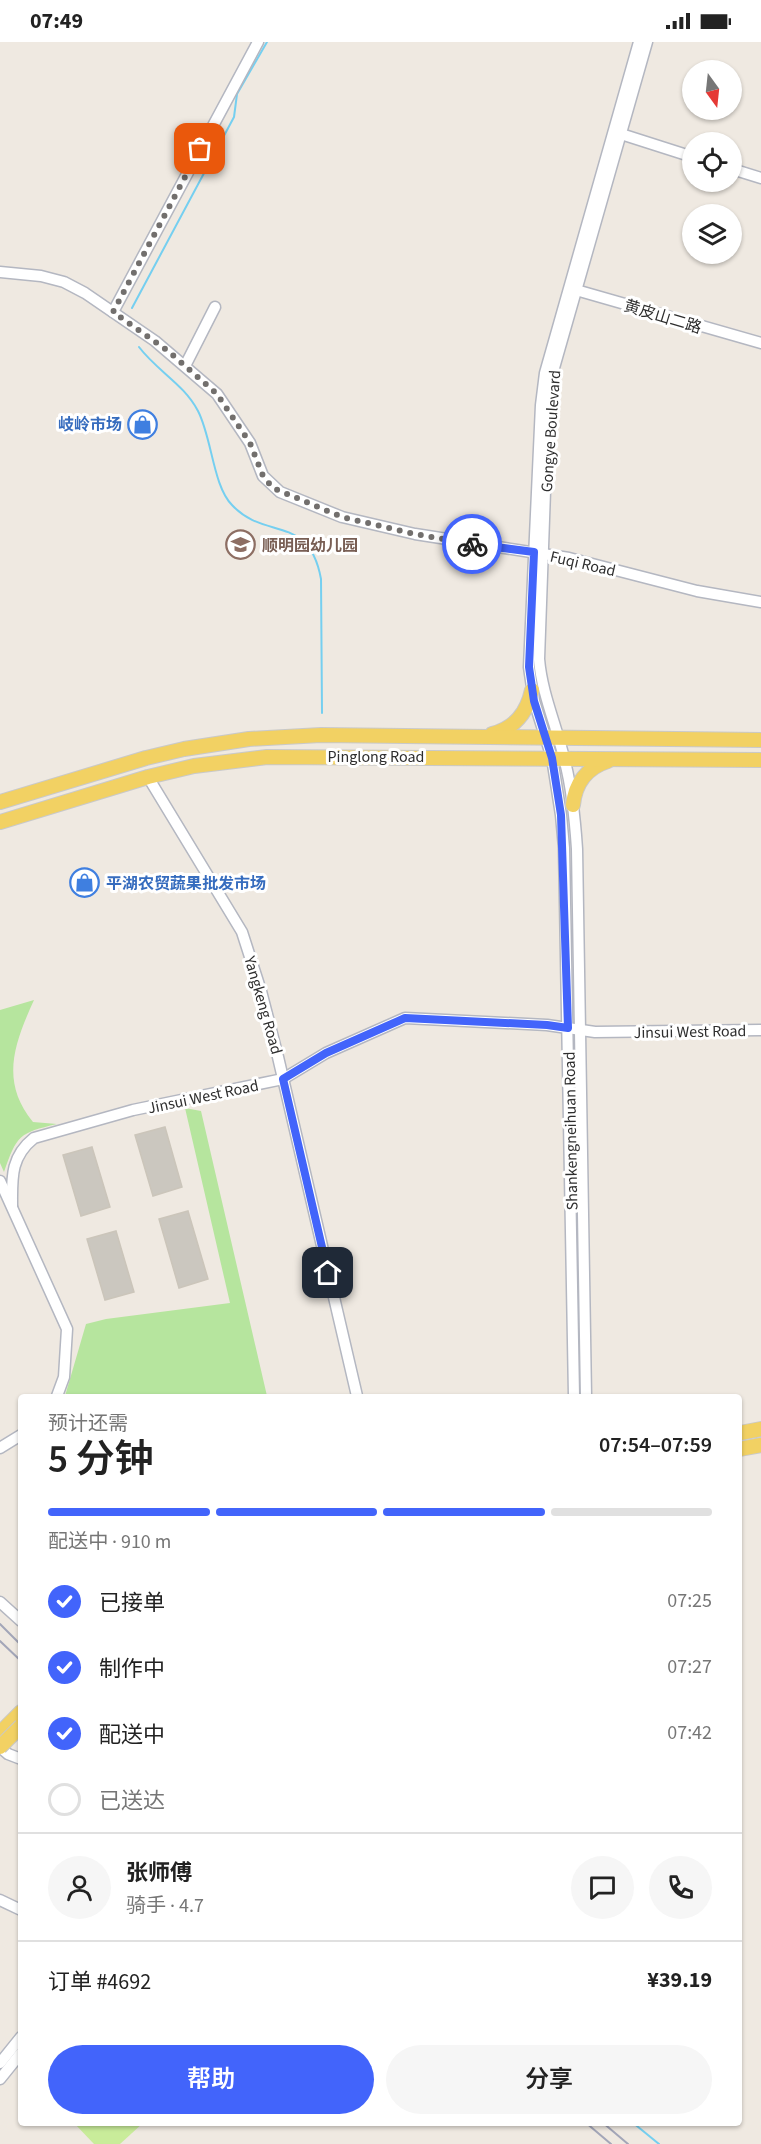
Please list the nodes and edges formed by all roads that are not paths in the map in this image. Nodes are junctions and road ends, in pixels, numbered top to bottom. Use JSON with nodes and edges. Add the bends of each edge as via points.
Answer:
{"nodes":[{"id":1,"x":258,"y":42,"type":"edge"},
{"id":2,"x":639,"y":42,"type":"edge"},
{"id":3,"x":647,"y":42,"type":"edge"},
{"id":4,"x":621,"y":134,"type":"junction"},
{"id":5,"x":682,"y":153,"type":"edge"},
{"id":6,"x":742,"y":172,"type":"edge"},
{"id":7,"x":761,"y":178,"type":"edge"},
{"id":8,"x":0,"y":272,"type":"edge"},
{"id":9,"x":570,"y":293,"type":"junction"},
{"id":10,"x":215,"y":307,"type":"dead end"},
{"id":11,"x":113,"y":312,"type":"junction"},
{"id":12,"x":761,"y":344,"type":"edge"},
{"id":13,"x":185,"y":366,"type":"junction"},
{"id":14,"x":538,"y":553,"type":"junction"},
{"id":15,"x":761,"y":602,"type":"edge"},
{"id":16,"x":532,"y":690,"type":"junction"},
{"id":17,"x":479,"y":737,"type":"junction"},
{"id":18,"x":552,"y":737,"type":"junction"},
{"id":19,"x":761,"y":740,"type":"edge"},
{"id":20,"x":558,"y":758,"type":"junction"},
{"id":21,"x":618,"y":759,"type":"junction"},
{"id":22,"x":761,"y":760,"type":"edge"},
{"id":23,"x":148,"y":777,"type":"junction"},
{"id":24,"x":0,"y":793,"type":"edge"},
{"id":25,"x":22,"y":796,"type":"junction"},
{"id":26,"x":0,"y":802,"type":"edge"},
{"id":27,"x":573,"y":806,"type":"junction"},
{"id":28,"x":0,"y":822,"type":"edge"},
{"id":29,"x":568,"y":1028,"type":"junction"},
{"id":30,"x":581,"y":1030,"type":"junction"},
{"id":31,"x":761,"y":1030,"type":"edge"},
{"id":32,"x":283,"y":1079,"type":"junction"},
{"id":33,"x":0,"y":1181,"type":"edge"},
{"id":34,"x":12,"y":1206,"type":"junction"},
{"id":35,"x":58,"y":1394,"type":"edge"},
{"id":36,"x":357,"y":1394,"type":"edge"},
{"id":37,"x":574,"y":1394,"type":"edge"},
{"id":38,"x":586,"y":1394,"type":"edge"},
{"id":39,"x":761,"y":1429,"type":"edge"},
{"id":40,"x":742,"y":1433,"type":"edge"},
{"id":41,"x":18,"y":1437,"type":"edge"},
{"id":42,"x":761,"y":1445,"type":"edge"},
{"id":43,"x":0,"y":1448,"type":"edge"},
{"id":44,"x":742,"y":1449,"type":"edge"},
{"id":45,"x":0,"y":1602,"type":"edge"},
{"id":46,"x":18,"y":1618,"type":"edge"},
{"id":47,"x":18,"y":1715,"type":"edge"},
{"id":48,"x":18,"y":1730,"type":"edge"},
{"id":49,"x":0,"y":1733,"type":"edge"},
{"id":50,"x":2,"y":1753,"type":"edge"},
{"id":51,"x":18,"y":1758,"type":"edge"},
{"id":52,"x":0,"y":1899,"type":"edge"},
{"id":53,"x":18,"y":1908,"type":"edge"},
{"id":54,"x":18,"y":2041,"type":"edge"},
{"id":55,"x":18,"y":2057,"type":"edge"},
{"id":56,"x":0,"y":2063,"type":"edge"},
{"id":57,"x":0,"y":2079,"type":"edge"}],
"edges":[{"from":1,"to":11,"type":"street"},
{"from":2,"to":9,"type":"street","name":"Gongye Boulevard"},
{"from":3,"to":4,"type":"street","name":"Gongye Boulevard"},
{"from":4,"to":5,"type":"street"},
{"from":4,"to":9,"type":"street","name":"Gongye Boulevard"},
{"from":6,"to":7,"type":"street"},
{"from":8,"to":11,"type":"street","name":"Fuqi Road","via":[[64,282]]},
{"from":9,"to":12,"type":"street","name":"黄皮山二路"},
{"from":9,"to":14,"type":"street","name":"Gongye Boulevard","via":[[548,356],[542,388]]},
{"from":10,"to":13,"type":"street"},
{"from":11,"to":13,"type":"street","name":"Fuqi Road"},
{"from":13,"to":14,"type":"street","name":"Fuqi Road","via":[[222,401],[250,443],[263,476],[280,492],[342,517],[430,537]]},
{"from":14,"to":15,"type":"street","name":"Fuqi Road","via":[[589,562],[706,593]]},
{"from":14,"to":16,"type":"street","name":"Gongye Boulevard","via":[[529,653]]},
{"from":14,"to":18,"type":"street","name":"Gongye Boulevard","via":[[540,669]]},
{"from":16,"to":17,"type":"main road","via":[[526,710],[515,723],[498,733]]},
{"from":16,"to":18,"type":"street","name":"Gongye Boulevard"},
{"from":17,"to":18,"type":"main road","name":"Pinglong Road"},
{"from":17,"to":25,"type":"main road","name":"Pinglong Road","via":[[321,735],[249,739],[146,758]]},
{"from":18,"to":19,"type":"main road","name":"Pinglong Road"},
{"from":18,"to":20,"type":"street","name":"Gongye Boulevard"},
{"from":20,"to":21,"type":"main road","name":"Pinglong Road"},
{"from":20,"to":23,"type":"main road","name":"Pinglong Road","via":[[267,757],[194,766]]},
{"from":20,"to":27,"type":"street","name":"Shankengneihuan Road"},
{"from":20,"to":29,"type":"street","name":"Shankengneihuan Road"},
{"from":21,"to":22,"type":"main road","name":"Pinglong Road"},
{"from":21,"to":27,"type":"main road","via":[[604,762],[584,775],[574,794]]},
{"from":23,"to":28,"type":"main road","name":"Pinglong Road"},
{"from":23,"to":32,"type":"street","name":"Yangkeng Road","via":[[242,932]]},
{"from":24,"to":25,"type":"main road"},
{"from":25,"to":26,"type":"main road","name":"Pinglong Road"},
{"from":27,"to":30,"type":"street","name":"Shankengneihuan Road","via":[[578,849]]},
{"from":29,"to":30,"type":"street","name":"Jinsui West Road"},
{"from":29,"to":32,"type":"street","name":"Jinsui West Road","via":[[405,1018],[326,1053]]},
{"from":29,"to":37,"type":"street","name":"Shankengneihuan Road"},
{"from":30,"to":31,"type":"street","name":"Jinsui West Road"},
{"from":30,"to":38,"type":"street","name":"Shankengneihuan Road"},
{"from":32,"to":34,"type":"street","name":"Jinsui West Road","via":[[133,1110],[34,1138],[22,1147],[16,1159]]},
{"from":32,"to":36,"type":"street","name":"Yangkeng Road"},
{"from":33,"to":34,"type":"street"},
{"from":34,"to":35,"type":"street","via":[[67,1329],[64,1377]]},
{"from":39,"to":40,"type":"main road"},
{"from":41,"to":43,"type":"street"},
{"from":42,"to":44,"type":"main road"},
{"from":45,"to":46,"type":"street"},
{"from":47,"to":49,"type":"main road"},
{"from":48,"to":50,"type":"main road","bridge":true},
{"from":50,"to":51,"type":"street"},
{"from":52,"to":53,"type":"street"},
{"from":54,"to":56,"type":"street"},
{"from":55,"to":57,"type":"street"}]}
